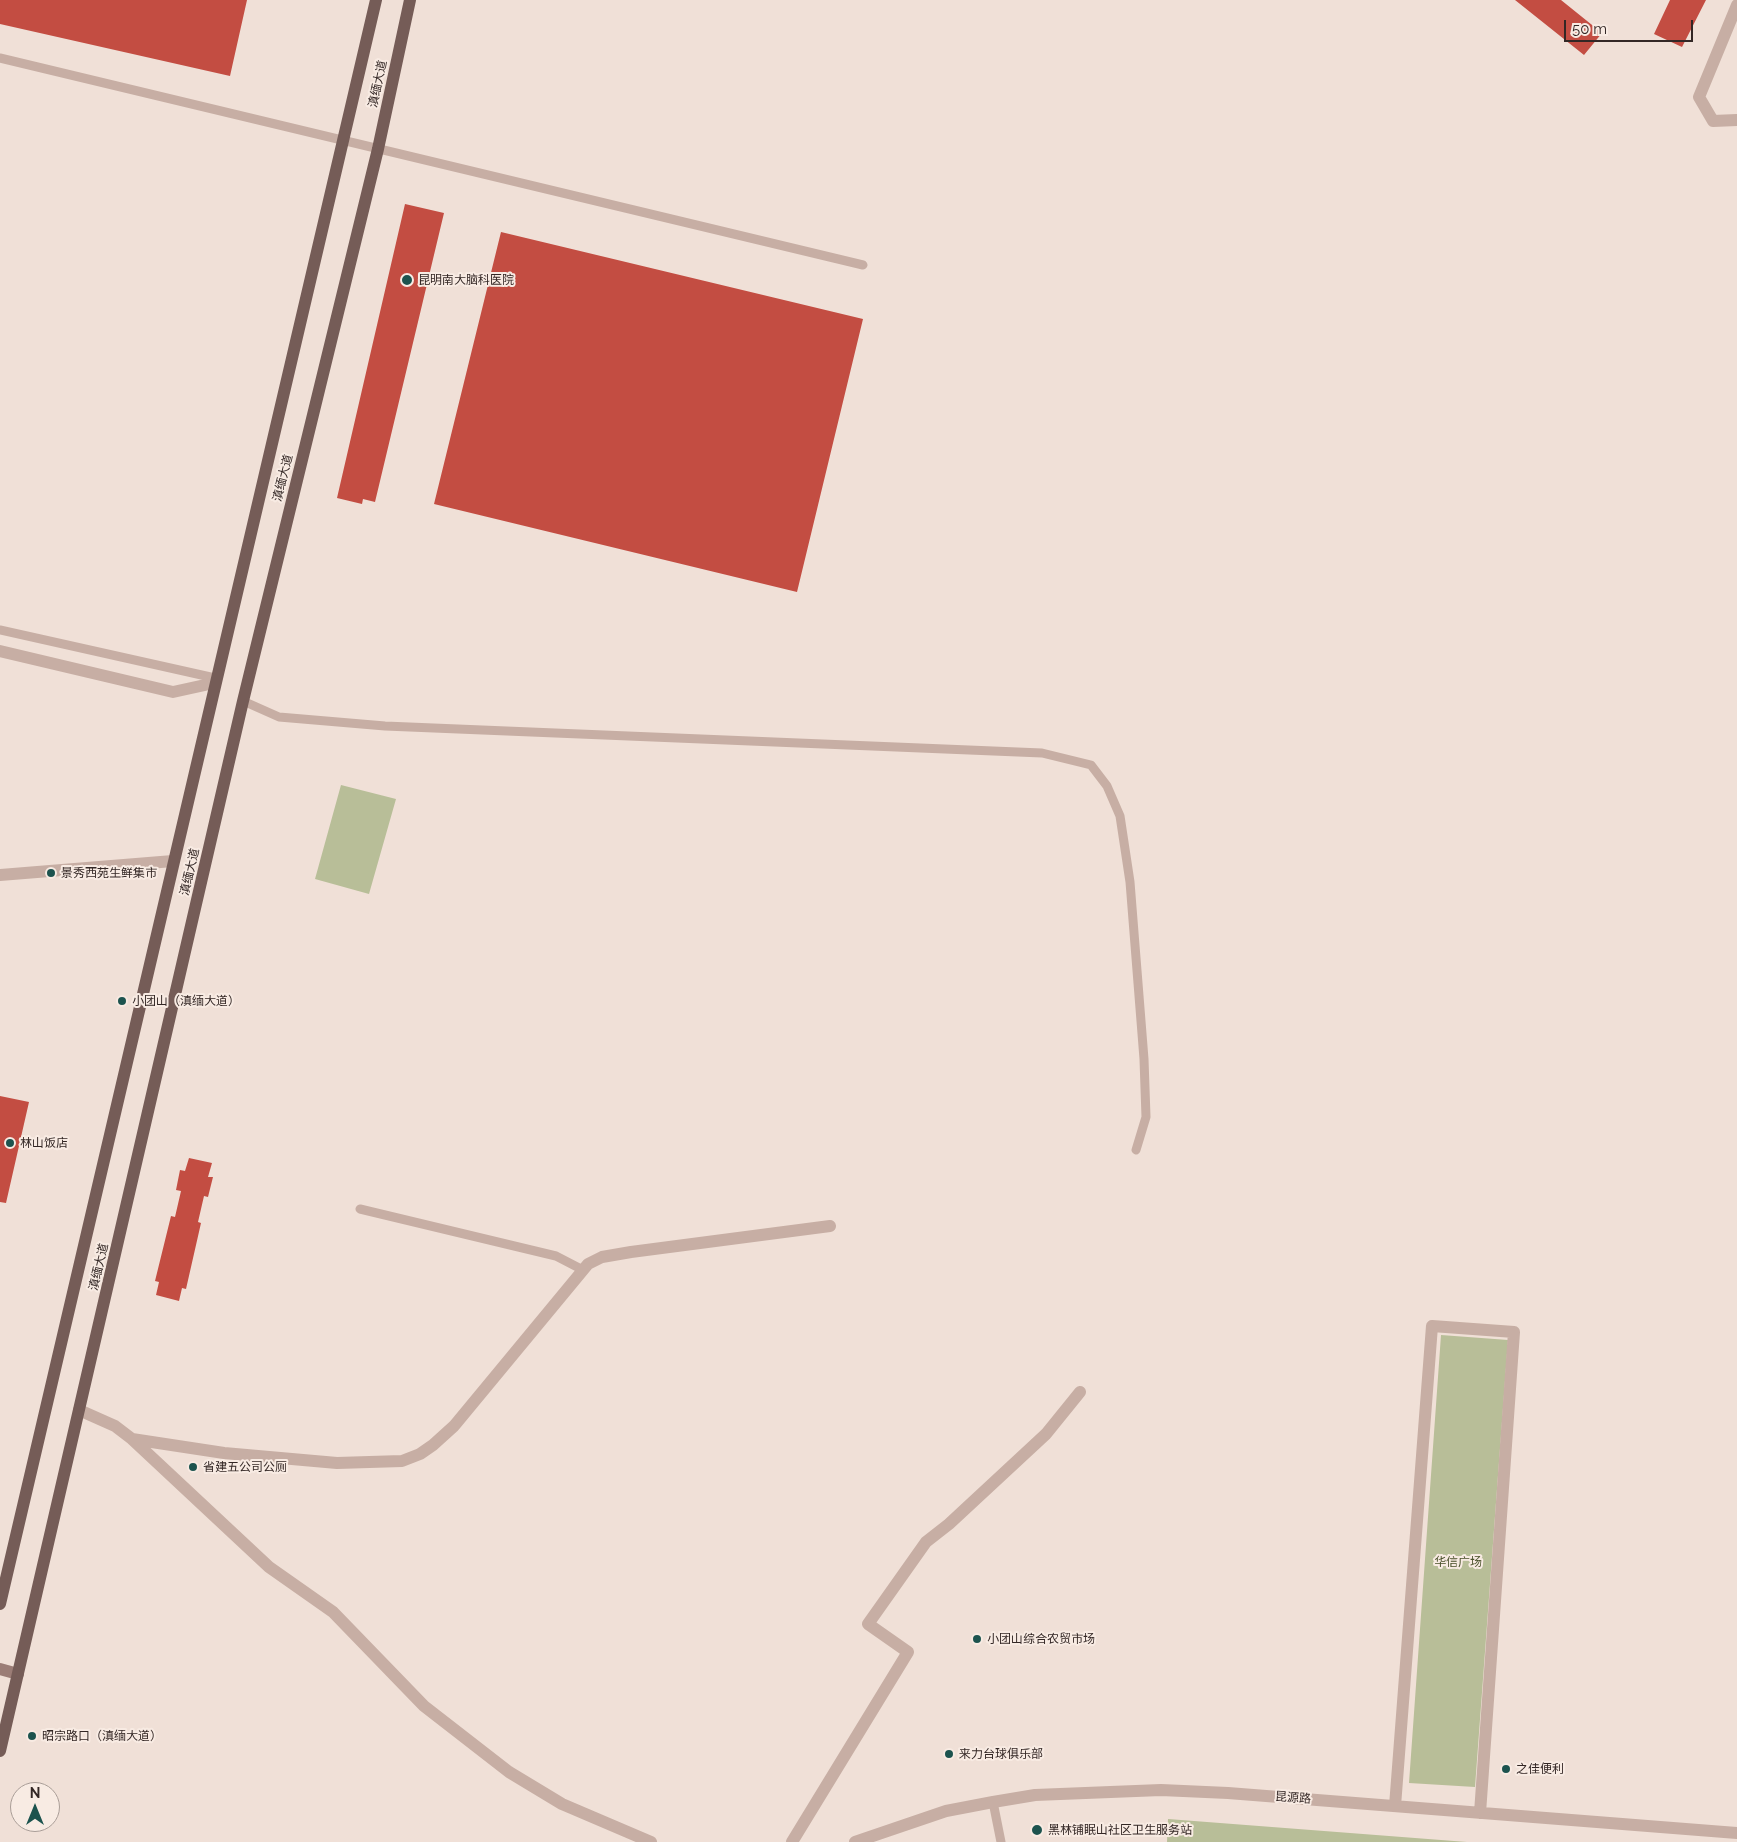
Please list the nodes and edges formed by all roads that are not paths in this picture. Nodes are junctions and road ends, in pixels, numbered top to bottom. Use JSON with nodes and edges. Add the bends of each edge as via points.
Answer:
{"nodes":[{"id":1,"x":376,"y":0,"type":"edge"},
{"id":2,"x":410,"y":0,"type":"edge"},
{"id":3,"x":1737,"y":5,"type":"edge"},
{"id":4,"x":0,"y":58,"type":"edge"},
{"id":5,"x":1737,"y":120,"type":"edge"},
{"id":6,"x":343,"y":142,"type":"junction"},
{"id":7,"x":378,"y":149,"type":"junction"},
{"id":8,"x":863,"y":265,"type":"dead end"},
{"id":9,"x":0,"y":630,"type":"edge"},
{"id":10,"x":0,"y":651,"type":"edge"},
{"id":11,"x":215,"y":681,"type":"junction"},
{"id":12,"x":243,"y":701,"type":"junction"},
{"id":13,"x":174,"y":861,"type":"junction"},
{"id":14,"x":0,"y":875,"type":"edge"},
{"id":15,"x":1136,"y":1150,"type":"dead end"},
{"id":16,"x":360,"y":1209,"type":"dead end"},
{"id":17,"x":830,"y":1226,"type":"dead end"},
{"id":18,"x":583,"y":1270,"type":"junction"},
{"id":19,"x":1080,"y":1392,"type":"dead end"},
{"id":20,"x":79,"y":1410,"type":"junction"},
{"id":21,"x":132,"y":1439,"type":"junction"},
{"id":22,"x":0,"y":1604,"type":"edge"},
{"id":23,"x":0,"y":1669,"type":"edge"},
{"id":24,"x":18,"y":1674,"type":"junction"},
{"id":25,"x":0,"y":1751,"type":"edge"},
{"id":26,"x":993,"y":1802,"type":"junction"},
{"id":27,"x":1395,"y":1806,"type":"junction"},
{"id":28,"x":1480,"y":1813,"type":"junction"},
{"id":29,"x":1737,"y":1833,"type":"edge"},
{"id":30,"x":651,"y":1842,"type":"edge"},
{"id":31,"x":792,"y":1842,"type":"edge"},
{"id":32,"x":856,"y":1842,"type":"edge"},
{"id":33,"x":1001,"y":1842,"type":"edge"}],
"edges":[{"from":1,"to":6,"type":"main road","name":"滇缅大道"},
{"from":2,"to":7,"type":"main road","name":"滇缅大道"},
{"from":3,"to":5,"type":"street","via":[[1699,97],[1713,121]]},
{"from":4,"to":6,"type":"lane"},
{"from":6,"to":7,"type":"lane"},
{"from":6,"to":11,"type":"main road","name":"滇缅大道"},
{"from":7,"to":8,"type":"lane"},
{"from":7,"to":12,"type":"main road","name":"滇缅大道"},
{"from":9,"to":11,"type":"lane"},
{"from":10,"to":11,"type":"street","via":[[173,692]]},
{"from":11,"to":13,"type":"main road","name":"滇缅大道"},
{"from":12,"to":15,"type":"lane","via":[[279,717],[385,726],[1042,753],[1090,764],[1108,786],[1120,816],[1130,882],[1146,1117]]},
{"from":12,"to":20,"type":"main road","name":"滇缅大道"},
{"from":13,"to":14,"type":"street"},
{"from":13,"to":22,"type":"main road","name":"滇缅大道"},
{"from":16,"to":18,"type":"lane","via":[[556,1256]]},
{"from":17,"to":18,"type":"street","via":[[602,1257]]},
{"from":18,"to":21,"type":"street","via":[[454,1426],[420,1454],[402,1461],[337,1463],[224,1453]]},
{"from":19,"to":31,"type":"street","via":[[1046,1434],[950,1524],[926,1542],[868,1624],[908,1652]]},
{"from":20,"to":21,"type":"street","via":[[115,1426]]},
{"from":20,"to":24,"type":"main road","name":"滇缅大道"},
{"from":21,"to":30,"type":"street","via":[[269,1567],[333,1612],[424,1706],[510,1772],[562,1804]]},
{"from":23,"to":24,"type":"main road"},
{"from":24,"to":25,"type":"main road","name":"滇缅大道"},
{"from":26,"to":27,"type":"street","name":"昆源路","via":[[1035,1795],[1161,1790]]},
{"from":26,"to":32,"type":"street","name":"昆源路","via":[[946,1811]]},
{"from":26,"to":33,"type":"lane"},
{"from":27,"to":28,"type":"street","name":"昆源路"},
{"from":27,"to":28,"type":"street","via":[[1432,1326],[1514,1332]]},
{"from":28,"to":29,"type":"street","name":"昆源路"}]}
